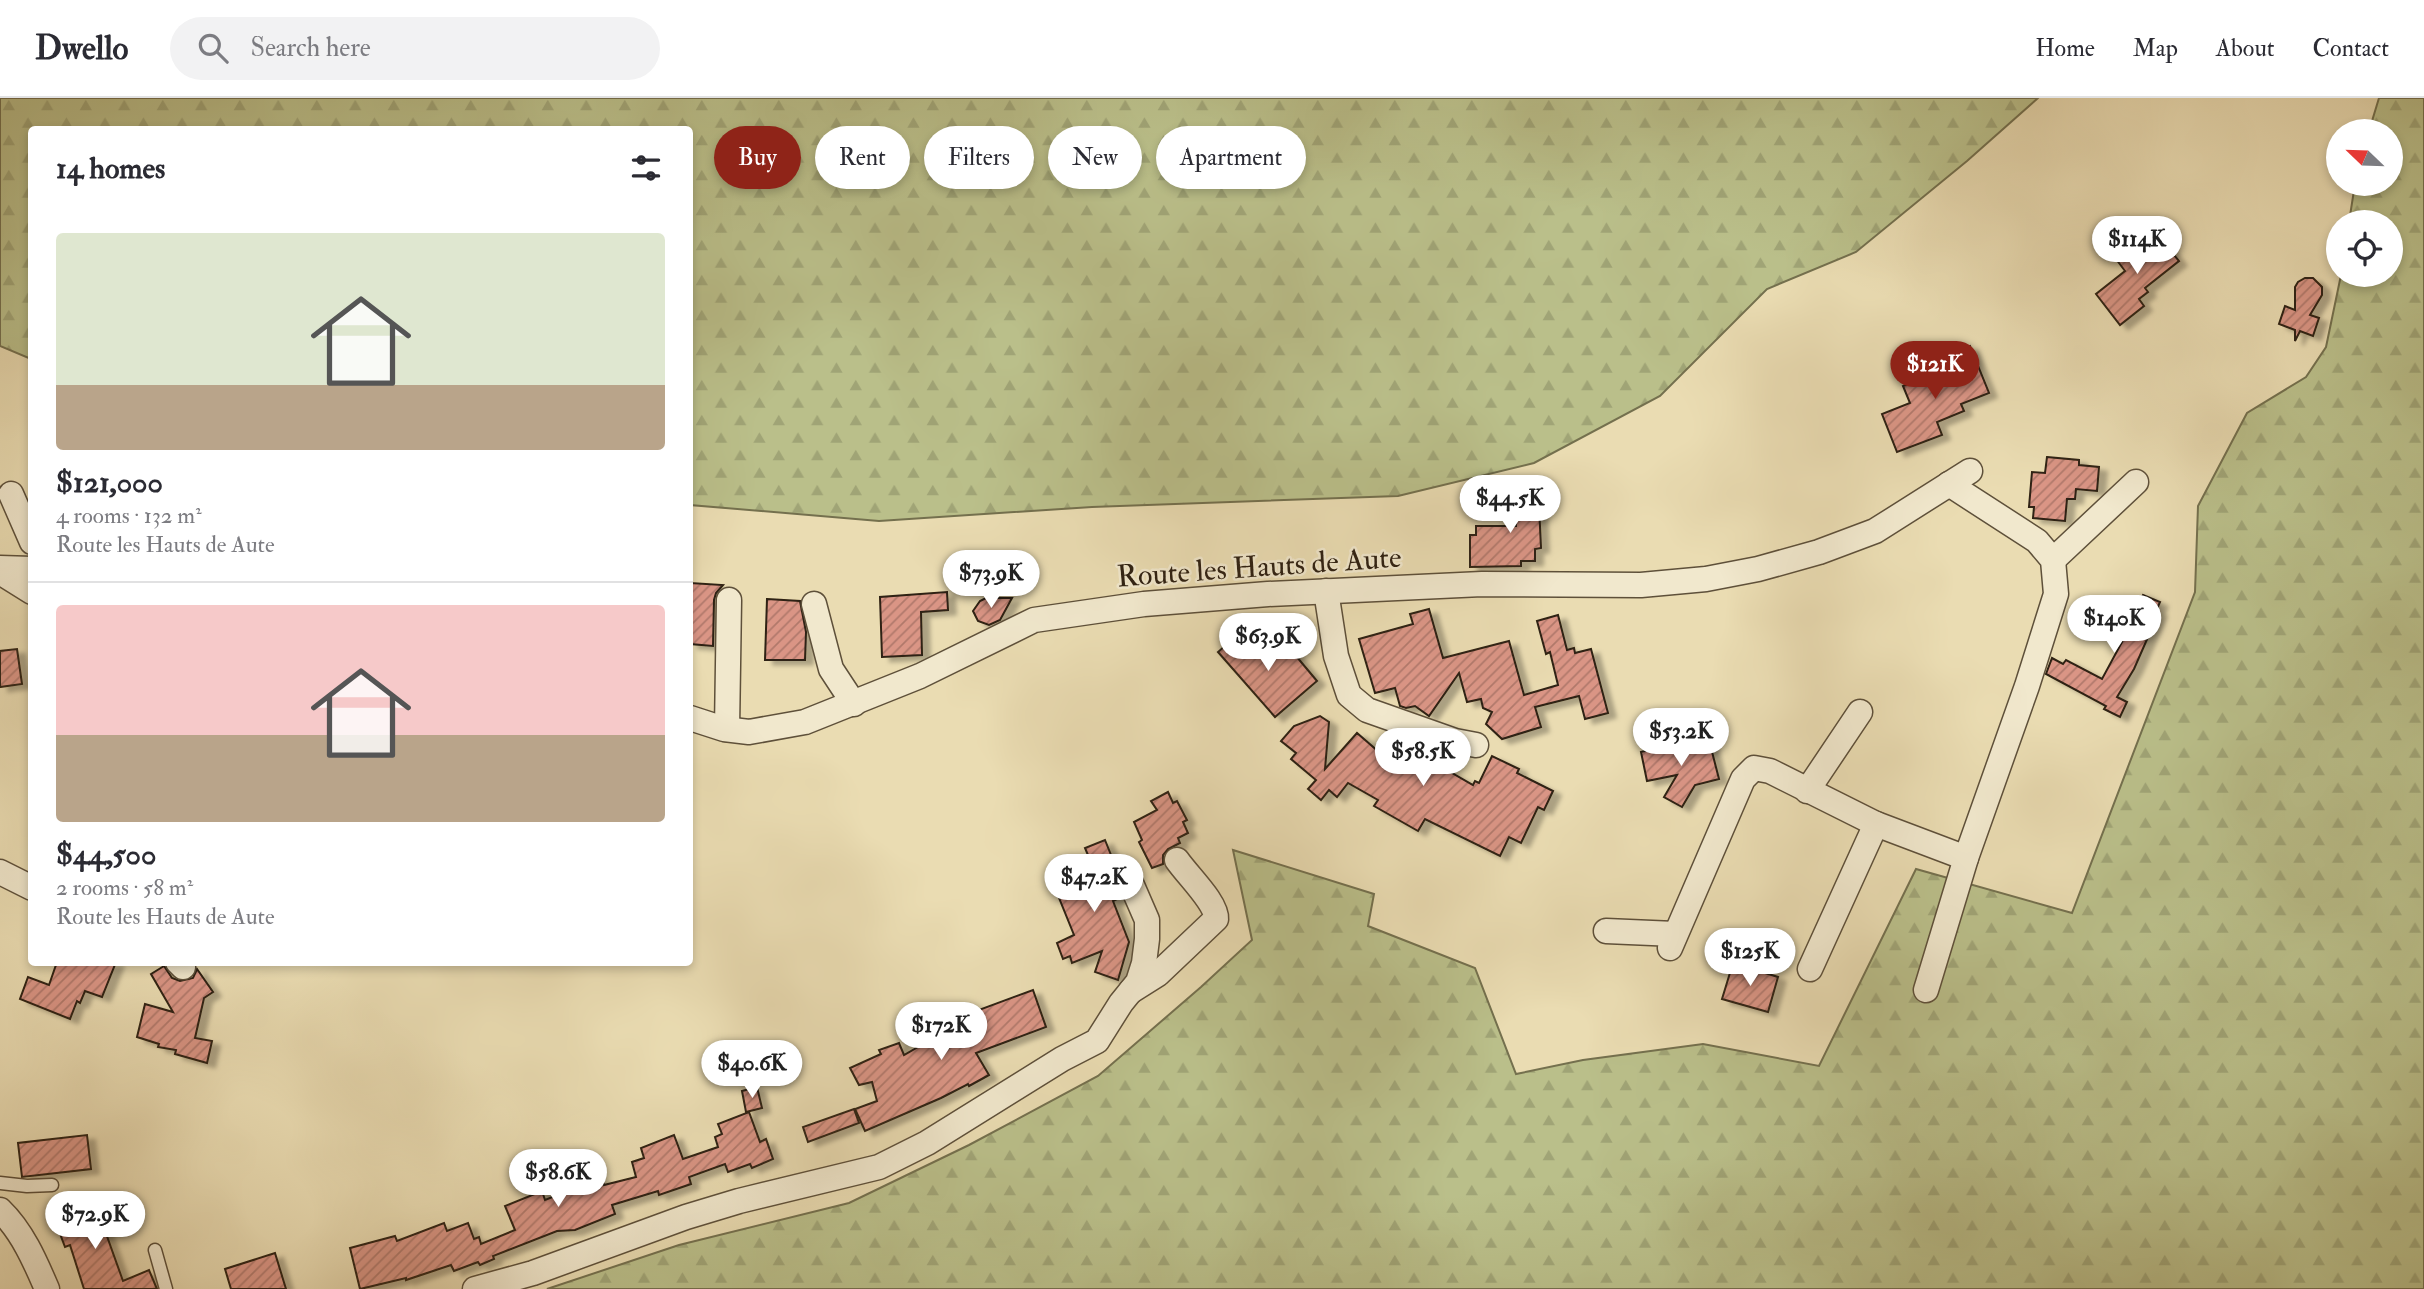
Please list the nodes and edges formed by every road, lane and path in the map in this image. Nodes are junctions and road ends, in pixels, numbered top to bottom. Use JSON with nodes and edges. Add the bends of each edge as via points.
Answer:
{"nodes":[{"id":1,"x":1970,"y":471,"type":"dead end"},
{"id":2,"x":2136,"y":482,"type":"dead end"},
{"id":3,"x":1949,"y":484,"type":"junction"},
{"id":4,"x":11,"y":494,"type":"dead end"},
{"id":5,"x":28,"y":533,"type":"edge"},
{"id":6,"x":2053,"y":561,"type":"junction"},
{"id":7,"x":28,"y":569,"type":"edge"},
{"id":8,"x":0,"y":570,"type":"edge"},
{"id":9,"x":28,"y":589,"type":"edge"},
{"id":10,"x":1326,"y":591,"type":"junction"},
{"id":11,"x":729,"y":600,"type":"dead end"},
{"id":12,"x":814,"y":604,"type":"dead end"},
{"id":13,"x":854,"y":704,"type":"junction"},
{"id":14,"x":1860,"y":712,"type":"dead end"},
{"id":15,"x":693,"y":719,"type":"edge"},
{"id":16,"x":727,"y":729,"type":"junction"},
{"id":17,"x":1476,"y":745,"type":"dead end"},
{"id":18,"x":1807,"y":791,"type":"junction"},
{"id":19,"x":1876,"y":824,"type":"junction"},
{"id":20,"x":1966,"y":858,"type":"junction"},
{"id":21,"x":1177,"y":860,"type":"dead end"},
{"id":22,"x":0,"y":872,"type":"edge"},
{"id":23,"x":1127,"y":874,"type":"dead end"},
{"id":24,"x":28,"y":886,"type":"edge"},
{"id":25,"x":1606,"y":931,"type":"dead end"},
{"id":26,"x":1810,"y":969,"type":"dead end"},
{"id":27,"x":1926,"y":990,"type":"dead end"},
{"id":28,"x":1131,"y":991,"type":"junction"},
{"id":29,"x":0,"y":1182,"type":"edge"},
{"id":30,"x":52,"y":1185,"type":"dead end"},
{"id":31,"x":0,"y":1210,"type":"edge"},
{"id":32,"x":155,"y":1250,"type":"dead end"},
{"id":33,"x":47,"y":1289,"type":"edge"},
{"id":34,"x":166,"y":1289,"type":"edge"},
{"id":35,"x":475,"y":1289,"type":"edge"}],
"edges":[{"from":1,"to":3,"type":"street","name":"Route les Hauts de Aute"},
{"from":2,"to":6,"type":"street"},
{"from":3,"to":6,"type":"street","via":[[2037,541]]},
{"from":3,"to":10,"type":"street","name":"Route les Hauts de Aute","via":[[1875,531],[1807,556],[1706,579],[1641,585],[1482,584]]},
{"from":4,"to":5,"type":"street"},
{"from":6,"to":20,"type":"street","via":[[2056,594]]},
{"from":7,"to":8,"type":"street"},
{"from":8,"to":9,"type":"street"},
{"from":10,"to":13,"type":"street","name":"Route les Hauts de Aute","via":[[1144,604],[1034,620]]},
{"from":10,"to":17,"type":"street","via":[[1336,656],[1349,695],[1367,710]]},
{"from":11,"to":16,"type":"street"},
{"from":12,"to":13,"type":"street","via":[[831,669]]},
{"from":13,"to":16,"type":"street","name":"Route les Hauts de Aute","via":[[805,722],[749,732]]},
{"from":14,"to":18,"type":"street"},
{"from":15,"to":16,"type":"street","name":"Route les Hauts de Aute"},
{"from":18,"to":19,"type":"street"},
{"from":18,"to":25,"type":"street","via":[[1770,771],[1754,768],[1743,779],[1673,941]]},
{"from":19,"to":20,"type":"street"},
{"from":19,"to":26,"type":"street"},
{"from":20,"to":27,"type":"street"},
{"from":21,"to":28,"type":"street","via":[[1212,902],[1216,919],[1158,974]]},
{"from":22,"to":24,"type":"street"},
{"from":23,"to":28,"type":"street","via":[[1147,920],[1141,972]]},
{"from":28,"to":35,"type":"street","via":[[1097,1041],[879,1167],[686,1217],[533,1273]]},
{"from":29,"to":30,"type":"lane"},
{"from":31,"to":33,"type":"street","via":[[29,1249]]},
{"from":32,"to":34,"type":"lane"}]}
